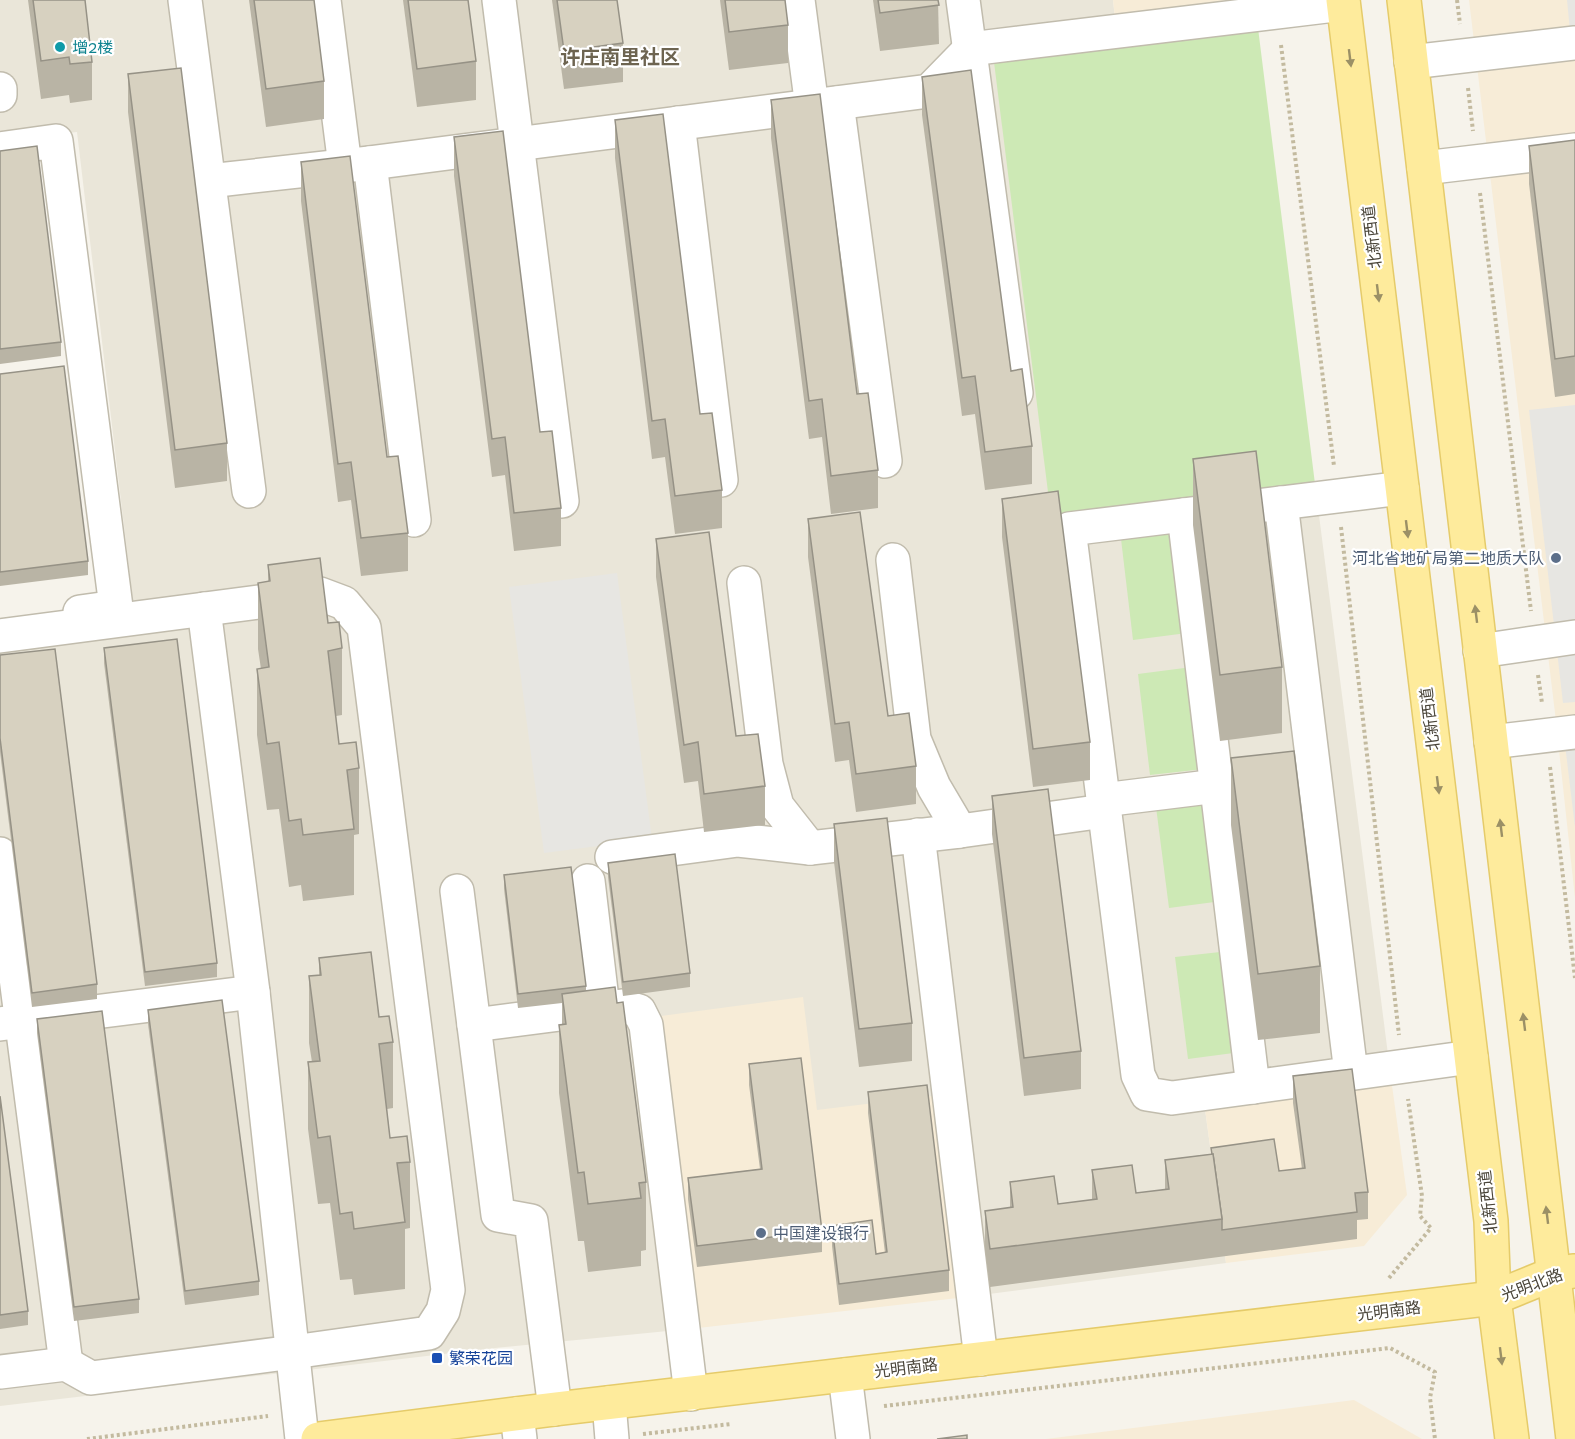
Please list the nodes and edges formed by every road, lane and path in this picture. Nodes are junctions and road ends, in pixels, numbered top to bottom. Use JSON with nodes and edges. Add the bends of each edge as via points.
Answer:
{"nodes":[{"id":1,"x":185,"y":0,"type":"edge"},
{"id":2,"x":324,"y":0,"type":"edge"},
{"id":3,"x":499,"y":0,"type":"edge"},
{"id":4,"x":798,"y":0,"type":"edge"},
{"id":5,"x":963,"y":0,"type":"edge"},
{"id":6,"x":1404,"y":0,"type":"edge"},
{"id":7,"x":1457,"y":0,"type":"edge"},
{"id":8,"x":1343,"y":2,"type":"edge"},
{"id":9,"x":1277,"y":11,"type":"junction"},
{"id":10,"x":1575,"y":43,"type":"edge"},
{"id":11,"x":970,"y":49,"type":"junction"},
{"id":12,"x":1464,"y":56,"type":"junction"},
{"id":13,"x":1412,"y":62,"type":"junction"},
{"id":14,"x":0,"y":89,"type":"edge"},
{"id":15,"x":0,"y":95,"type":"edge"},
{"id":16,"x":825,"y":105,"type":"junction"},
{"id":17,"x":678,"y":123,"type":"junction"},
{"id":18,"x":517,"y":143,"type":"junction"},
{"id":19,"x":0,"y":149,"type":"edge"},
{"id":20,"x":1575,"y":150,"type":"edge"},
{"id":21,"x":1476,"y":162,"type":"junction"},
{"id":22,"x":358,"y":164,"type":"junction"},
{"id":23,"x":1424,"y":168,"type":"junction"},
{"id":24,"x":209,"y":181,"type":"junction"},
{"id":25,"x":1016,"y":393,"type":"edge"},
{"id":26,"x":885,"y":461,"type":"dead end"},
{"id":27,"x":721,"y":480,"type":"edge"},
{"id":28,"x":1402,"y":488,"type":"junction"},
{"id":29,"x":249,"y":491,"type":"dead end"},
{"id":30,"x":1338,"y":496,"type":"junction"},
{"id":31,"x":562,"y":501,"type":"edge"},
{"id":32,"x":1281,"y":503,"type":"junction"},
{"id":33,"x":1184,"y":515,"type":"junction"},
{"id":34,"x":414,"y":520,"type":"dead end"},
{"id":35,"x":893,"y":560,"type":"dead end"},
{"id":36,"x":744,"y":583,"type":"dead end"},
{"id":37,"x":204,"y":609,"type":"junction"},
{"id":38,"x":0,"y":622,"type":"edge"},
{"id":39,"x":0,"y":636,"type":"edge"},
{"id":40,"x":1575,"y":637,"type":"edge"},
{"id":41,"x":1534,"y":643,"type":"junction"},
{"id":42,"x":1480,"y":651,"type":"junction"},
{"id":43,"x":1560,"y":733,"type":"edge"},
{"id":44,"x":1491,"y":742,"type":"junction"},
{"id":45,"x":1217,"y":786,"type":"junction"},
{"id":46,"x":1104,"y":806,"type":"junction"},
{"id":47,"x":960,"y":831,"type":"junction"},
{"id":48,"x":918,"y":835,"type":"junction"},
{"id":49,"x":810,"y":848,"type":"junction"},
{"id":50,"x":0,"y":854,"type":"edge"},
{"id":51,"x":612,"y":857,"type":"dead end"},
{"id":52,"x":588,"y":881,"type":"dead end"},
{"id":53,"x":457,"y":891,"type":"dead end"},
{"id":54,"x":1575,"y":978,"type":"edge"},
{"id":55,"x":253,"y":992,"type":"junction"},
{"id":56,"x":603,"y":1008,"type":"junction"},
{"id":57,"x":11,"y":1022,"type":"edge"},
{"id":58,"x":474,"y":1025,"type":"junction"},
{"id":59,"x":1471,"y":1057,"type":"junction"},
{"id":60,"x":1402,"y":1065,"type":"junction"},
{"id":61,"x":1351,"y":1073,"type":"junction"},
{"id":62,"x":1253,"y":1087,"type":"junction"},
{"id":63,"x":1431,"y":1228,"type":"dead end"},
{"id":64,"x":1564,"y":1272,"type":"edge"},
{"id":65,"x":1494,"y":1298,"type":"junction"},
{"id":66,"x":1567,"y":1315,"type":"edge"},
{"id":67,"x":293,"y":1353,"type":"junction"},
{"id":68,"x":981,"y":1359,"type":"junction"},
{"id":69,"x":66,"y":1364,"type":"junction"},
{"id":70,"x":0,"y":1372,"type":"edge"},
{"id":71,"x":845,"y":1375,"type":"junction"},
{"id":72,"x":691,"y":1394,"type":"junction"},
{"id":73,"x":609,"y":1403,"type":"junction"},
{"id":74,"x":555,"y":1409,"type":"junction"},
{"id":75,"x":742,"y":1422,"type":"dead end"},
{"id":76,"x":851,"y":1424,"type":"edge"},
{"id":77,"x":519,"y":1427,"type":"edge"},
{"id":78,"x":612,"y":1438,"type":"edge"},
{"id":79,"x":302,"y":1439,"type":"edge"},
{"id":80,"x":318,"y":1439,"type":"edge"},
{"id":81,"x":1435,"y":1439,"type":"edge"},
{"id":82,"x":1512,"y":1439,"type":"edge"},
{"id":83,"x":1573,"y":1439,"type":"edge"}],
"edges":[{"from":1,"to":24,"type":"street"},
{"from":2,"to":22,"type":"street"},
{"from":3,"to":18,"type":"street"},
{"from":4,"to":16,"type":"street"},
{"from":5,"to":11,"type":"street"},
{"from":6,"to":13,"type":"main road"},
{"from":7,"to":12,"type":"path"},
{"from":8,"to":9,"type":"street"},
{"from":8,"to":28,"type":"main road","name":"北新西道","one_way":true},
{"from":9,"to":11,"type":"street"},
{"from":9,"to":30,"type":"path"},
{"from":10,"to":12,"type":"street"},
{"from":11,"to":16,"type":"street","via":[[929,91]]},
{"from":11,"to":25,"type":"street"},
{"from":12,"to":13,"type":"street"},
{"from":12,"to":21,"type":"path"},
{"from":13,"to":23,"type":"main road"},
{"from":14,"to":15,"type":"street"},
{"from":16,"to":17,"type":"street"},
{"from":16,"to":26,"type":"street"},
{"from":17,"to":18,"type":"street"},
{"from":17,"to":27,"type":"street"},
{"from":18,"to":22,"type":"street"},
{"from":18,"to":31,"type":"street"},
{"from":19,"to":38,"type":"street","via":[[56,141],[69,367],[116,607]]},
{"from":20,"to":21,"type":"street"},
{"from":21,"to":23,"type":"street"},
{"from":21,"to":41,"type":"path"},
{"from":22,"to":24,"type":"street"},
{"from":22,"to":34,"type":"street"},
{"from":42,"to":23,"type":"main road","one_way":true},
{"from":24,"to":29,"type":"street"},
{"from":28,"to":30,"type":"street"},
{"from":28,"to":59,"type":"main road","name":"北新西道","one_way":true},
{"from":30,"to":32,"type":"street"},
{"from":30,"to":60,"type":"path"},
{"from":32,"to":33,"type":"street"},
{"from":32,"to":61,"type":"street"},
{"from":33,"to":45,"type":"street"},
{"from":33,"to":46,"type":"street","via":[[1069,530]]},
{"from":35,"to":47,"type":"street","via":[[914,739],[934,787]]},
{"from":36,"to":49,"type":"street","via":[[766,764],[777,806]]},
{"from":37,"to":39,"type":"street"},
{"from":37,"to":55,"type":"street"},
{"from":37,"to":67,"type":"street","via":[[320,594],[344,603],[364,627],[448,1290],[443,1311],[429,1333]]},
{"from":40,"to":41,"type":"street"},
{"from":41,"to":42,"type":"street"},
{"from":41,"to":43,"type":"path"},
{"from":42,"to":44,"type":"main road"},
{"from":43,"to":44,"type":"street"},
{"from":43,"to":54,"type":"path"},
{"from":64,"to":44,"type":"main road","one_way":true},
{"from":45,"to":46,"type":"street"},
{"from":45,"to":62,"type":"street"},
{"from":46,"to":47,"type":"street"},
{"from":46,"to":62,"type":"street","via":[[1138,1075],[1147,1094],[1172,1098]]},
{"from":47,"to":48,"type":"street"},
{"from":48,"to":49,"type":"street"},
{"from":48,"to":68,"type":"street"},
{"from":49,"to":51,"type":"street","via":[[738,840]]},
{"from":50,"to":57,"type":"street"},
{"from":52,"to":56,"type":"street"},
{"from":53,"to":58,"type":"street"},
{"from":55,"to":57,"type":"street"},
{"from":55,"to":67,"type":"street"},
{"from":56,"to":58,"type":"street"},
{"from":56,"to":72,"type":"street","via":[[622,1006],[639,1011],[646,1025]]},
{"from":57,"to":69,"type":"street"},
{"from":58,"to":74,"type":"street","via":[[498,1215],[531,1221]]},
{"from":59,"to":60,"type":"street"},
{"from":59,"to":65,"type":"main road","name":"北新西道","via":[[1491,1221]]},
{"from":60,"to":61,"type":"street"},
{"from":60,"to":63,"type":"path","via":[[1422,1196],[1420,1216]]},
{"from":61,"to":62,"type":"street"},
{"from":64,"to":65,"type":"main road","name":"光明北路"},
{"from":64,"to":66,"type":"main road"},
{"from":65,"to":66,"type":"main road","name":"光明北路"},
{"from":65,"to":68,"type":"main road","name":"光明南路"},
{"from":65,"to":82,"type":"main road","name":"北新西道","one_way":true},
{"from":66,"to":83,"type":"main road"},
{"from":67,"to":69,"type":"street","via":[[91,1378]]},
{"from":67,"to":79,"type":"street"},
{"from":68,"to":71,"type":"main road","name":"光明南路"},
{"from":69,"to":70,"type":"street"},
{"from":71,"to":72,"type":"main road","name":"光明南路"},
{"from":71,"to":76,"type":"street"},
{"from":72,"to":73,"type":"main road","name":"光明南路"},
{"from":73,"to":74,"type":"main road","name":"光明南路"},
{"from":73,"to":78,"type":"street"},
{"from":74,"to":77,"type":"main road","name":"光明南路"},
{"from":75,"to":78,"type":"path"},
{"from":76,"to":81,"type":"path","via":[[1390,1348],[1435,1372],[1430,1398]]},
{"from":77,"to":80,"type":"main road","name":"光明南路"}]}
